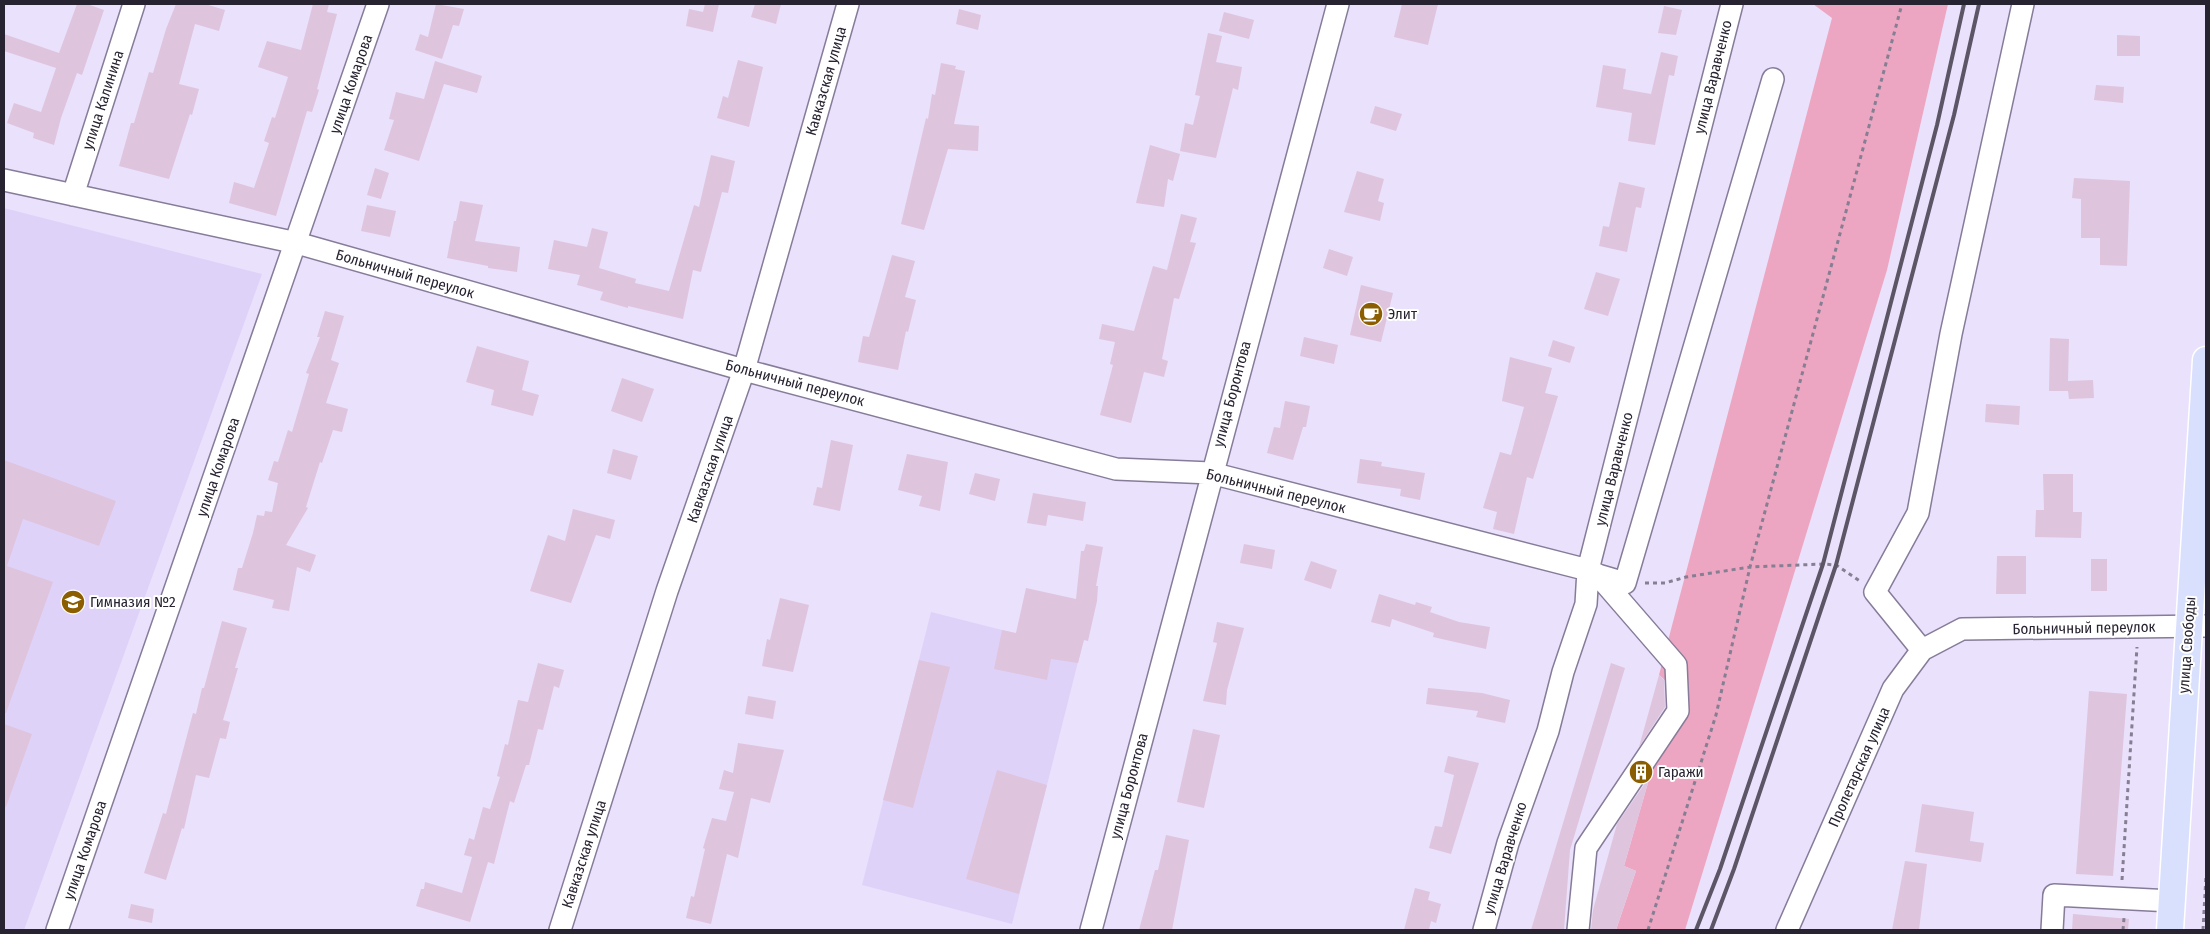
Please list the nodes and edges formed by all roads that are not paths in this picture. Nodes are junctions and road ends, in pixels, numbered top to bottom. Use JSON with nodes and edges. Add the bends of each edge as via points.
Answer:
{"nodes":[{"id":1,"x":134,"y":4,"type":"edge"},
{"id":2,"x":378,"y":4,"type":"edge"},
{"id":3,"x":848,"y":4,"type":"edge"},
{"id":4,"x":1338,"y":4,"type":"edge"},
{"id":5,"x":1732,"y":4,"type":"edge"},
{"id":6,"x":2024,"y":4,"type":"edge"},
{"id":7,"x":1773,"y":79,"type":"dead end"},
{"id":8,"x":4,"y":180,"type":"edge"},
{"id":9,"x":73,"y":195,"type":"junction"},
{"id":10,"x":296,"y":243,"type":"junction"},
{"id":11,"x":2206,"y":360,"type":"edge"},
{"id":12,"x":744,"y":370,"type":"junction"},
{"id":13,"x":1211,"y":473,"type":"junction"},
{"id":14,"x":1593,"y":573,"type":"junction"},
{"id":15,"x":2197,"y":626,"type":"edge"},
{"id":16,"x":1962,"y":629,"type":"joint"},
{"id":17,"x":1922,"y":650,"type":"junction"},
{"id":18,"x":2172,"y":901,"type":"junction"},
{"id":19,"x":57,"y":930,"type":"edge"},
{"id":20,"x":560,"y":930,"type":"edge"},
{"id":21,"x":1091,"y":930,"type":"edge"},
{"id":22,"x":1484,"y":930,"type":"edge"},
{"id":23,"x":1578,"y":930,"type":"edge"},
{"id":24,"x":1787,"y":930,"type":"edge"},
{"id":25,"x":2052,"y":930,"type":"edge"},
{"id":26,"x":2170,"y":930,"type":"edge"}],
"edges":[{"from":1,"to":9,"type":"street","name":"улица Калинина"},
{"from":2,"to":10,"type":"street","name":"улица Комарова"},
{"from":3,"to":12,"type":"street","name":"Кавказская улица"},
{"from":4,"to":13,"type":"street","name":"улица Боронтова"},
{"from":5,"to":14,"type":"street","name":"улица Варавченко"},
{"from":6,"to":17,"type":"street","via":[[1952,334],[1918,513],[1875,592]]},
{"from":7,"to":14,"type":"street","name":"Больничный переулок","via":[[1625,583]]},
{"from":8,"to":9,"type":"street","name":"Больничный переулок"},
{"from":9,"to":10,"type":"street","name":"Больничный переулок"},
{"from":10,"to":12,"type":"street","name":"Больничный переулок"},
{"from":10,"to":19,"type":"street","name":"улица Комарова"},
{"from":11,"to":15,"type":"main road","name":"улица Свободы"},
{"from":12,"to":13,"type":"street","name":"Больничный переулок","via":[[1116,469]]},
{"from":12,"to":20,"type":"street","name":"Кавказская улица","via":[[667,591]]},
{"from":13,"to":14,"type":"street","name":"Больничный переулок"},
{"from":13,"to":21,"type":"street","name":"улица Боронтова"},
{"from":14,"to":22,"type":"street","name":"улица Варавченко","via":[[1548,731],[1508,842]]},
{"from":14,"to":23,"type":"street","via":[[1676,665],[1678,711],[1586,848]]},
{"from":15,"to":16,"type":"street","name":"Больничный переулок"},
{"from":15,"to":18,"type":"main road","name":"улица Свободы"},
{"from":16,"to":17,"type":"street","name":"Пролетарская улица"},
{"from":17,"to":24,"type":"street","name":"Пролетарская улица","via":[[1892,689]]},
{"from":18,"to":25,"type":"street","via":[[2054,895]]},
{"from":18,"to":26,"type":"main road","name":"улица Свободы"}]}
